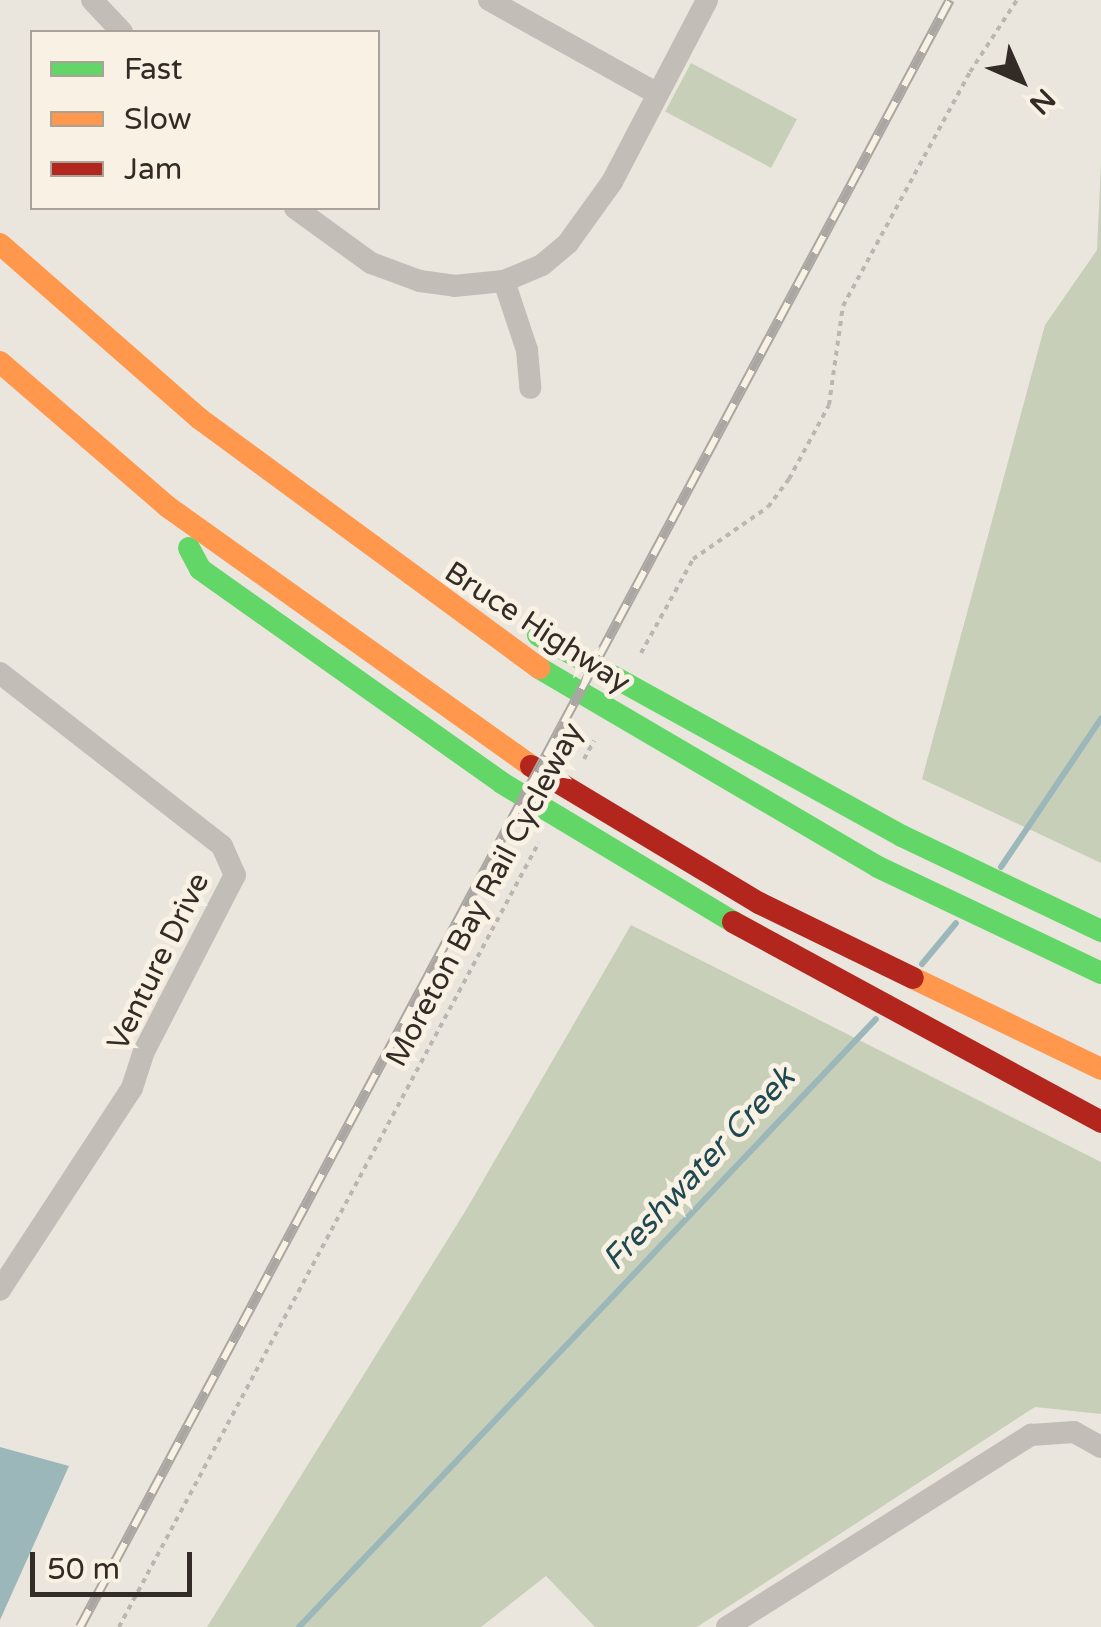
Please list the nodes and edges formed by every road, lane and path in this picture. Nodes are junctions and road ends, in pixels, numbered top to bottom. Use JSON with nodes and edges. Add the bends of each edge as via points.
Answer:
{"nodes":[{"id":1,"x":92,"y":0,"type":"edge"},
{"id":2,"x":491,"y":0,"type":"edge"},
{"id":3,"x":707,"y":0,"type":"edge"},
{"id":4,"x":1017,"y":0,"type":"edge"},
{"id":5,"x":120,"y":30,"type":"edge"},
{"id":6,"x":656,"y":94,"type":"junction"},
{"id":7,"x":298,"y":210,"type":"edge"},
{"id":8,"x":0,"y":244,"type":"edge"},
{"id":9,"x":504,"y":281,"type":"junction"},
{"id":10,"x":0,"y":362,"type":"edge"},
{"id":11,"x":530,"y":388,"type":"dead end"},
{"id":12,"x":168,"y":507,"type":"junction"},
{"id":13,"x":418,"y":586,"type":"junction"},
{"id":14,"x":634,"y":665,"type":"dead end"},
{"id":15,"x":0,"y":674,"type":"edge"},
{"id":16,"x":598,"y":732,"type":"dead end"},
{"id":17,"x":580,"y":766,"type":"dead end"},
{"id":18,"x":544,"y":833,"type":"dead end"},
{"id":19,"x":1101,"y":931,"type":"edge"},
{"id":20,"x":1101,"y":973,"type":"edge"},
{"id":21,"x":1101,"y":1069,"type":"edge"},
{"id":22,"x":1101,"y":1122,"type":"edge"},
{"id":23,"x":0,"y":1290,"type":"edge"},
{"id":24,"x":1101,"y":1447,"type":"edge"},
{"id":25,"x":119,"y":1627,"type":"edge"},
{"id":26,"x":727,"y":1627,"type":"edge"}],
"edges":[{"from":1,"to":5,"type":"street"},
{"from":2,"to":6,"type":"street"},
{"from":3,"to":6,"type":"street"},
{"from":4,"to":14,"type":"path","via":[[843,306],[828,404],[789,479],[757,516],[704,548]]},
{"from":6,"to":9,"type":"street","via":[[589,217],[542,265]]},
{"from":7,"to":9,"type":"street","via":[[398,276],[454,286]]},
{"from":8,"to":13,"type":"highway","name":"Bruce Highway","via":[[200,420]]},
{"from":9,"to":11,"type":"street","via":[[527,350]]},
{"from":10,"to":12,"type":"highway"},
{"from":12,"to":21,"type":"highway","via":[[459,720],[663,848],[959,1006]]},
{"from":12,"to":22,"type":"highway","via":[[200,569],[502,783],[803,962]]},
{"from":13,"to":19,"type":"highway","via":[[460,584],[650,701],[902,836]]},
{"from":13,"to":20,"type":"highway","name":"Bruce Highway","via":[[563,685],[878,867]]},
{"from":15,"to":23,"type":"street","name":"Venture Drive","via":[[222,846],[236,875],[144,1051],[132,1088]]},
{"from":16,"to":17,"type":"path","name":"Moreton Bay Rail Cycleway"},
{"from":18,"to":25,"type":"path","name":"Moreton Bay Rail Cycleway"},
{"from":24,"to":26,"type":"street","via":[[1074,1432],[1052,1430],[1008,1447]]}]}
